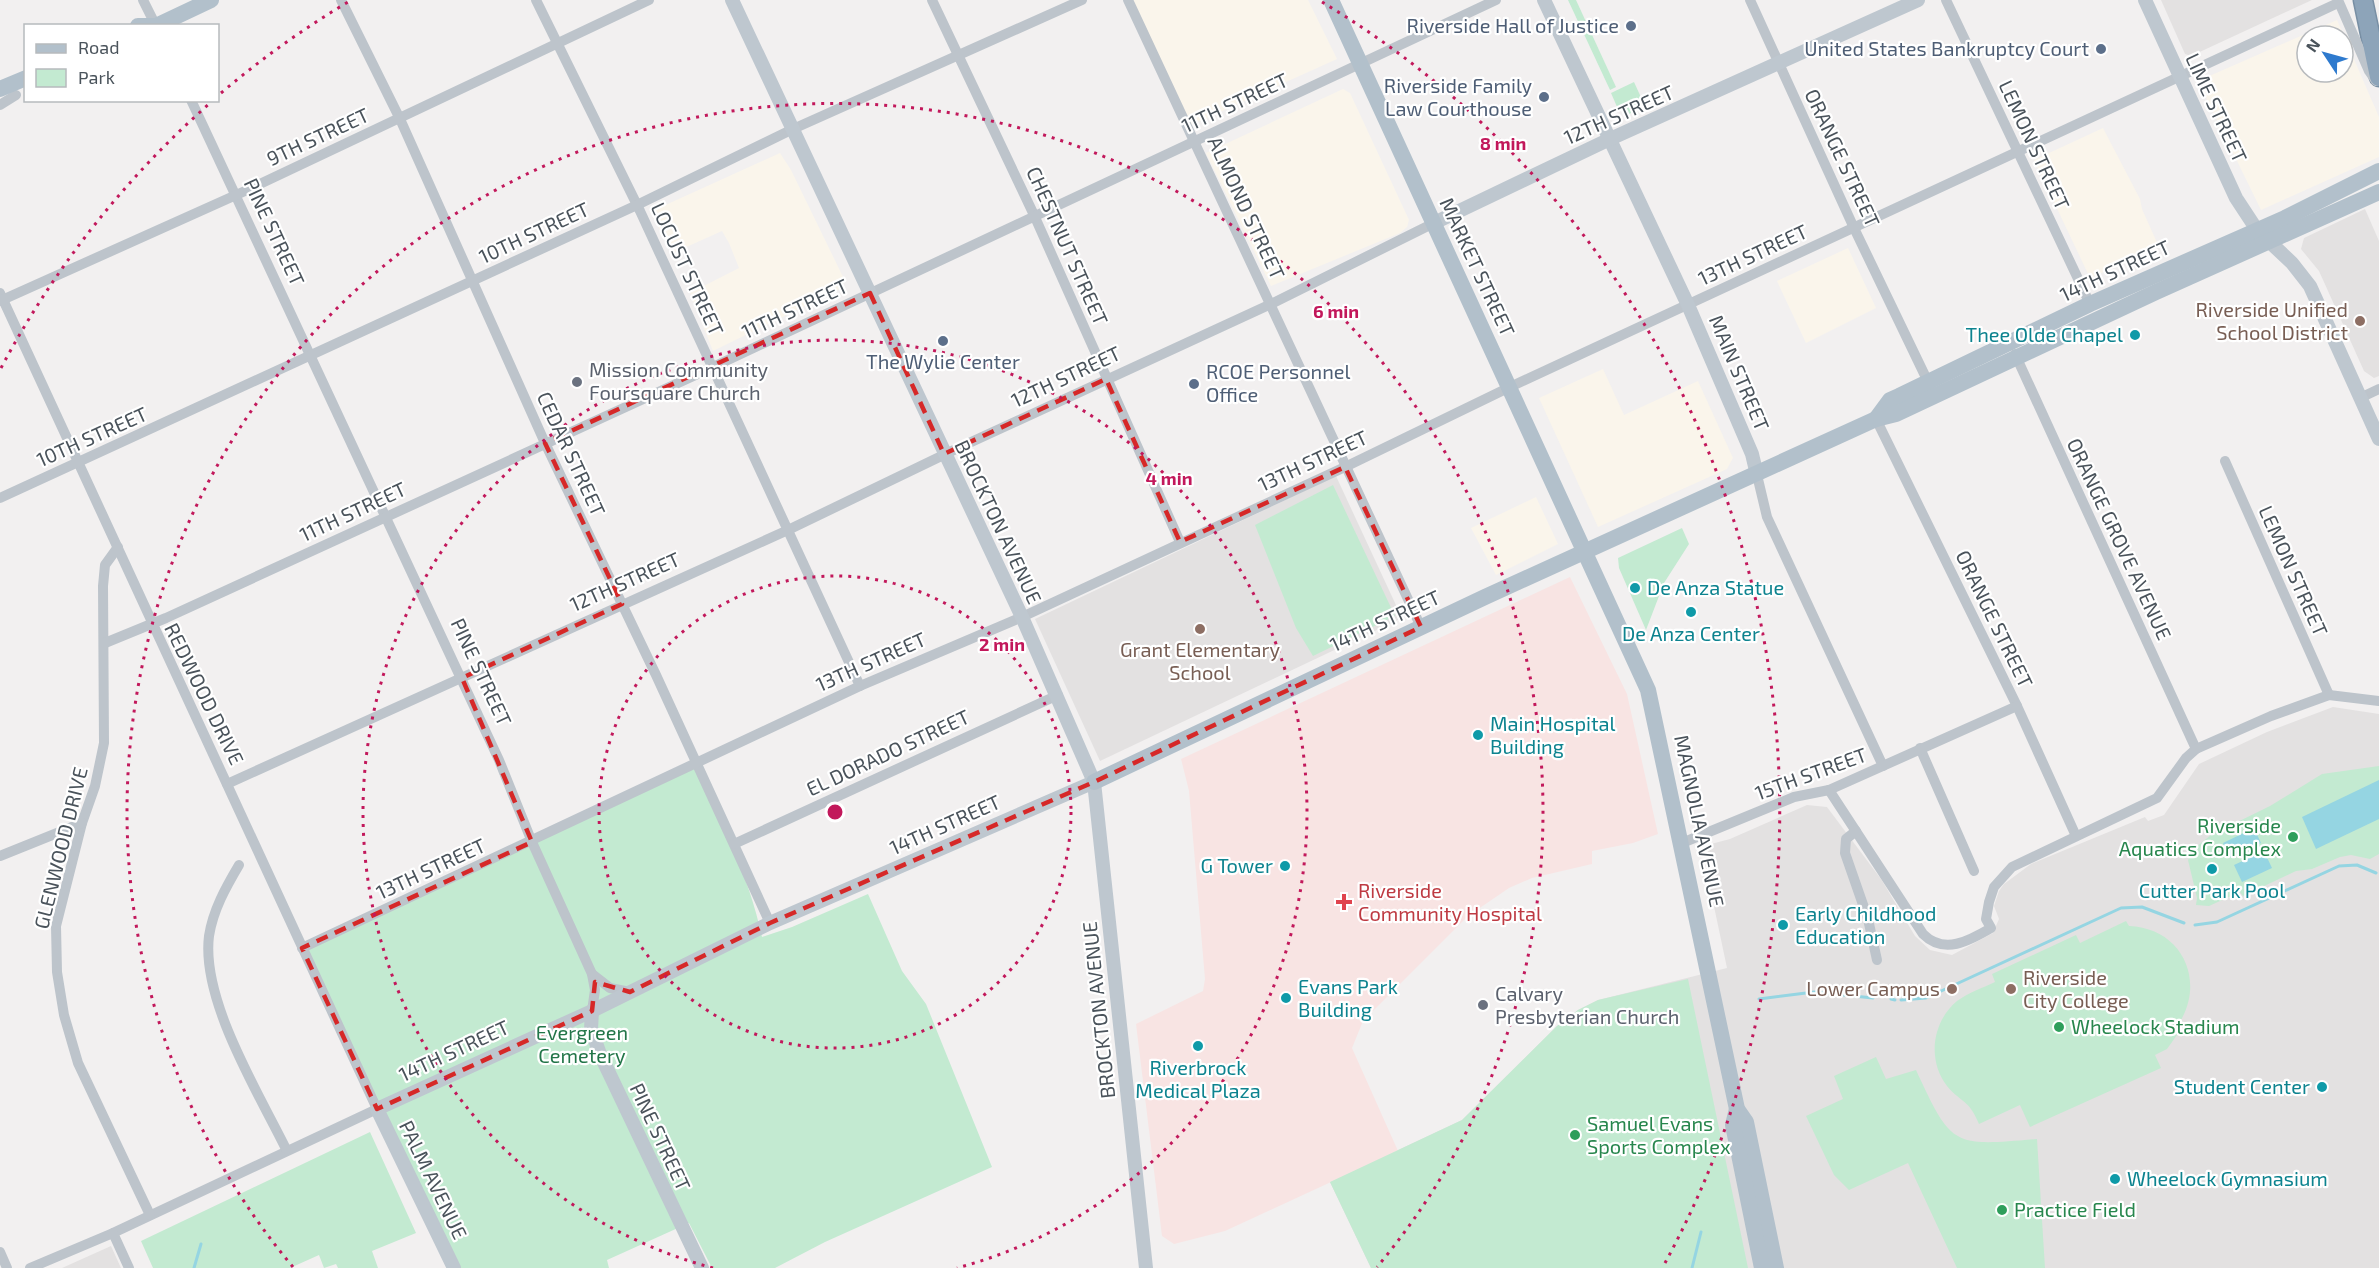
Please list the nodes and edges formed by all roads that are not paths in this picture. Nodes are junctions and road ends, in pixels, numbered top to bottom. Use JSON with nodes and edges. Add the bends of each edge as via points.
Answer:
{"nodes":[{"id":1,"x":144,"y":0,"type":"edge"},
{"id":2,"x":211,"y":0,"type":"edge"},
{"id":3,"x":340,"y":0,"type":"edge"},
{"id":4,"x":536,"y":0,"type":"edge"},
{"id":5,"x":649,"y":0,"type":"edge"},
{"id":6,"x":732,"y":0,"type":"edge"},
{"id":7,"x":932,"y":0,"type":"edge"},
{"id":8,"x":1082,"y":0,"type":"edge"},
{"id":9,"x":1128,"y":0,"type":"edge"},
{"id":10,"x":1331,"y":0,"type":"edge"},
{"id":11,"x":1496,"y":0,"type":"edge"},
{"id":12,"x":1544,"y":0,"type":"edge"},
{"id":13,"x":1750,"y":0,"type":"edge"},
{"id":14,"x":1918,"y":0,"type":"edge"},
{"id":15,"x":1946,"y":0,"type":"edge"},
{"id":16,"x":2145,"y":0,"type":"edge"},
{"id":17,"x":2363,"y":0,"type":"edge"},
{"id":18,"x":2338,"y":1,"type":"edge"},
{"id":19,"x":155,"y":24,"type":"edge"},
{"id":20,"x":160,"y":24,"type":"edge"},
{"id":21,"x":557,"y":45,"type":"junction"},
{"id":22,"x":960,"y":56,"type":"junction"},
{"id":23,"x":1360,"y":64,"type":"junction"},
{"id":24,"x":1780,"y":64,"type":"junction"},
{"id":25,"x":2180,"y":76,"type":"junction"},
{"id":26,"x":2379,"y":77,"type":"edge"},
{"id":27,"x":24,"y":80,"type":"edge"},
{"id":28,"x":2379,"y":85,"type":"edge"},
{"id":29,"x":8,"y":96,"type":"edge"},
{"id":30,"x":192,"y":102,"type":"edge"},
{"id":31,"x":400,"y":119,"type":"junction"},
{"id":32,"x":793,"y":129,"type":"junction"},
{"id":33,"x":1610,"y":139,"type":"junction"},
{"id":34,"x":1196,"y":141,"type":"junction"},
{"id":35,"x":2017,"y":154,"type":"junction"},
{"id":36,"x":2379,"y":171,"type":"edge"},
{"id":37,"x":2379,"y":192,"type":"edge"},
{"id":38,"x":235,"y":195,"type":"junction"},
{"id":39,"x":637,"y":205,"type":"junction"},
{"id":40,"x":1034,"y":215,"type":"junction"},
{"id":41,"x":1434,"y":223,"type":"junction"},
{"id":42,"x":1854,"y":228,"type":"junction"},
{"id":43,"x":2257,"y":230,"type":"junction"},
{"id":44,"x":2270,"y":241,"type":"junction"},
{"id":45,"x":473,"y":281,"type":"junction"},
{"id":46,"x":870,"y":293,"type":"junction"},
{"id":47,"x":1,"y":298,"type":"edge"},
{"id":48,"x":1271,"y":304,"type":"junction"},
{"id":49,"x":2090,"y":304,"type":"junction"},
{"id":50,"x":1688,"y":305,"type":"junction"},
{"id":51,"x":2044,"y":345,"type":"junction"},
{"id":52,"x":2013,"y":351,"type":"junction"},
{"id":53,"x":310,"y":356,"type":"junction"},
{"id":54,"x":713,"y":367,"type":"junction"},
{"id":55,"x":1106,"y":379,"type":"junction"},
{"id":56,"x":1510,"y":387,"type":"junction"},
{"id":57,"x":1931,"y":389,"type":"junction"},
{"id":58,"x":2379,"y":389,"type":"edge"},
{"id":59,"x":2360,"y":398,"type":"junction"},
{"id":60,"x":1876,"y":419,"type":"junction"},
{"id":61,"x":2379,"y":440,"type":"edge"},
{"id":62,"x":545,"y":442,"type":"junction"},
{"id":63,"x":944,"y":454,"type":"junction"},
{"id":64,"x":2225,"y":461,"type":"dead end"},
{"id":65,"x":77,"y":464,"type":"junction"},
{"id":66,"x":1345,"y":467,"type":"junction"},
{"id":67,"x":1757,"y":475,"type":"junction"},
{"id":68,"x":0,"y":498,"type":"edge"},
{"id":69,"x":387,"y":517,"type":"junction"},
{"id":70,"x":788,"y":530,"type":"junction"},
{"id":71,"x":1180,"y":542,"type":"junction"},
{"id":72,"x":118,"y":547,"type":"junction"},
{"id":73,"x":1586,"y":551,"type":"junction"},
{"id":74,"x":622,"y":604,"type":"junction"},
{"id":75,"x":1022,"y":617,"type":"junction"},
{"id":76,"x":151,"y":625,"type":"junction"},
{"id":77,"x":1421,"y":627,"type":"junction"},
{"id":78,"x":105,"y":643,"type":"junction"},
{"id":79,"x":462,"y":678,"type":"junction"},
{"id":80,"x":860,"y":686,"type":"junction"},
{"id":81,"x":1058,"y":694,"type":"junction"},
{"id":82,"x":2329,"y":695,"type":"junction"},
{"id":83,"x":2379,"y":701,"type":"edge"},
{"id":84,"x":2017,"y":706,"type":"junction"},
{"id":85,"x":1920,"y":748,"type":"junction"},
{"id":86,"x":2196,"y":749,"type":"junction"},
{"id":87,"x":696,"y":762,"type":"junction"},
{"id":88,"x":1883,"y":766,"type":"junction"},
{"id":89,"x":1094,"y":782,"type":"junction"},
{"id":90,"x":227,"y":784,"type":"junction"},
{"id":91,"x":1829,"y":790,"type":"junction"},
{"id":92,"x":82,"y":823,"type":"junction"},
{"id":93,"x":1856,"y":831,"type":"junction"},
{"id":94,"x":2076,"y":836,"type":"junction"},
{"id":95,"x":532,"y":842,"type":"junction"},
{"id":96,"x":1682,"y":843,"type":"junction"},
{"id":97,"x":734,"y":844,"type":"junction"},
{"id":98,"x":0,"y":856,"type":"edge"},
{"id":99,"x":239,"y":865,"type":"dead end"},
{"id":100,"x":1974,"y":871,"type":"dead end"},
{"id":101,"x":770,"y":923,"type":"junction"},
{"id":102,"x":302,"y":948,"type":"junction"},
{"id":103,"x":1877,"y":960,"type":"dead end"},
{"id":104,"x":592,"y":974,"type":"junction"},
{"id":105,"x":630,"y":992,"type":"junction"},
{"id":106,"x":592,"y":1011,"type":"junction"},
{"id":107,"x":377,"y":1109,"type":"junction"},
{"id":108,"x":1737,"y":1109,"type":"junction"},
{"id":109,"x":286,"y":1149,"type":"junction"},
{"id":110,"x":150,"y":1215,"type":"junction"},
{"id":111,"x":113,"y":1233,"type":"junction"},
{"id":112,"x":0,"y":1252,"type":"edge"},
{"id":113,"x":1141,"y":1266,"type":"edge"},
{"id":114,"x":8,"y":1268,"type":"edge"},
{"id":115,"x":30,"y":1268,"type":"edge"},
{"id":116,"x":129,"y":1268,"type":"edge"},
{"id":117,"x":454,"y":1268,"type":"edge"},
{"id":118,"x":702,"y":1268,"type":"edge"},
{"id":119,"x":1762,"y":1268,"type":"edge"},
{"id":120,"x":1776,"y":1268,"type":"edge"}],
"edges":[{"from":1,"to":19,"type":"street"},
{"from":2,"to":20,"type":"main road"},
{"from":3,"to":31,"type":"street","name":"CEDAR STREET"},
{"from":4,"to":21,"type":"street","name":"LOCUST STREET"},
{"from":5,"to":21,"type":"street","name":"9TH STREET"},
{"from":6,"to":32,"type":"street","name":"BROCKTON AVENUE"},
{"from":7,"to":22,"type":"street","name":"CHESTNUT STREET"},
{"from":8,"to":22,"type":"street","name":"10TH STREET"},
{"from":9,"to":34,"type":"street","name":"ALMOND STREET"},
{"from":10,"to":23,"type":"main road","name":"MARKET STREET"},
{"from":11,"to":23,"type":"street","name":"11TH STREET"},
{"from":12,"to":33,"type":"street","name":"MAIN STREET"},
{"from":13,"to":24,"type":"street","name":"ORANGE STREET"},
{"from":14,"to":24,"type":"street","name":"12TH STREET"},
{"from":15,"to":35,"type":"street","name":"LEMON STREET"},
{"from":16,"to":25,"type":"street","name":"LIME STREET"},
{"from":17,"to":26,"type":"highway"},
{"from":18,"to":25,"type":"street","name":"13TH STREET"},
{"from":18,"to":28,"type":"street"},
{"from":21,"to":31,"type":"street","name":"9TH STREET"},
{"from":21,"to":39,"type":"street","name":"LOCUST STREET"},
{"from":22,"to":32,"type":"street","name":"10TH STREET"},
{"from":22,"to":40,"type":"street","name":"CHESTNUT STREET"},
{"from":23,"to":34,"type":"street","name":"11TH STREET"},
{"from":23,"to":41,"type":"main road","name":"MARKET STREET"},
{"from":24,"to":33,"type":"street","name":"12TH STREET"},
{"from":24,"to":42,"type":"street","name":"ORANGE STREET"},
{"from":25,"to":35,"type":"street","name":"13TH STREET"},
{"from":25,"to":43,"type":"street","name":"LIME STREET","via":[[2236,198]]},
{"from":27,"to":29,"type":"main road"},
{"from":30,"to":38,"type":"street","name":"PINE STREET"},
{"from":31,"to":38,"type":"street","name":"9TH STREET"},
{"from":31,"to":45,"type":"street","name":"CEDAR STREET"},
{"from":32,"to":39,"type":"street","name":"10TH STREET"},
{"from":32,"to":46,"type":"street","name":"BROCKTON AVENUE"},
{"from":33,"to":41,"type":"street","name":"12TH STREET"},
{"from":33,"to":50,"type":"street","name":"MAIN STREET"},
{"from":34,"to":40,"type":"street","name":"11TH STREET"},
{"from":34,"to":48,"type":"street","name":"ALMOND STREET"},
{"from":35,"to":42,"type":"street","name":"13TH STREET"},
{"from":35,"to":49,"type":"street","name":"LEMON STREET"},
{"from":36,"to":43,"type":"main road","name":"14TH STREET"},
{"from":37,"to":44,"type":"main road","name":"14TH STREET"},
{"from":38,"to":47,"type":"street","name":"9TH STREET"},
{"from":38,"to":53,"type":"street","name":"PINE STREET"},
{"from":39,"to":45,"type":"street","name":"10TH STREET"},
{"from":39,"to":54,"type":"street","name":"LOCUST STREET"},
{"from":40,"to":46,"type":"street","name":"11TH STREET"},
{"from":40,"to":55,"type":"street","name":"CHESTNUT STREET"},
{"from":41,"to":48,"type":"street","name":"12TH STREET"},
{"from":41,"to":56,"type":"main road","name":"MARKET STREET"},
{"from":42,"to":50,"type":"street","name":"13TH STREET"},
{"from":42,"to":57,"type":"street","name":"ORANGE STREET"},
{"from":43,"to":44,"type":"street","name":"LIME STREET"},
{"from":43,"to":49,"type":"main road","name":"14TH STREET"},
{"from":44,"to":51,"type":"main road","name":"14TH STREET"},
{"from":44,"to":59,"type":"street","name":"LIME STREET","via":[[2310,286]]},
{"from":45,"to":53,"type":"street","name":"10TH STREET"},
{"from":45,"to":62,"type":"street","name":"CEDAR STREET"},
{"from":46,"to":54,"type":"street","name":"11TH STREET"},
{"from":46,"to":63,"type":"street","name":"BROCKTON AVENUE"},
{"from":47,"to":65,"type":"street","name":"REDWOOD DRIVE"},
{"from":48,"to":55,"type":"street","name":"12TH STREET"},
{"from":48,"to":66,"type":"street","name":"ALMOND STREET"},
{"from":49,"to":51,"type":"main road","via":[[2093,310],[2089,316],[2060,330]]},
{"from":49,"to":52,"type":"main road","name":"14TH STREET"},
{"from":50,"to":56,"type":"street","name":"13TH STREET"},
{"from":50,"to":67,"type":"street","name":"MAIN STREET","via":[[1745,436]]},
{"from":51,"to":52,"type":"main road","name":"14TH STREET"},
{"from":52,"to":57,"type":"main road","name":"14TH STREET"},
{"from":52,"to":86,"type":"street","name":"ORANGE GROVE AVENUE"},
{"from":53,"to":65,"type":"street","name":"10TH STREET"},
{"from":53,"to":69,"type":"street","name":"PINE STREET"},
{"from":54,"to":62,"type":"street","name":"11TH STREET"},
{"from":54,"to":70,"type":"street","name":"LOCUST STREET"},
{"from":55,"to":63,"type":"street","name":"12TH STREET"},
{"from":55,"to":71,"type":"street","name":"CHESTNUT STREET"},
{"from":56,"to":66,"type":"street","name":"13TH STREET"},
{"from":56,"to":73,"type":"main road","name":"MARKET STREET"},
{"from":57,"to":60,"type":"main road","name":"14TH STREET","via":[[1890,400]]},
{"from":58,"to":59,"type":"street"},
{"from":59,"to":61,"type":"street","name":"LIME STREET"},
{"from":60,"to":67,"type":"main road","name":"14TH STREET"},
{"from":60,"to":84,"type":"street","name":"ORANGE STREET"},
{"from":62,"to":69,"type":"street","name":"11TH STREET"},
{"from":62,"to":74,"type":"street","name":"CEDAR STREET"},
{"from":63,"to":70,"type":"street","name":"12TH STREET"},
{"from":63,"to":75,"type":"street","name":"BROCKTON AVENUE"},
{"from":64,"to":82,"type":"street","name":"LEMON STREET"},
{"from":65,"to":68,"type":"street","name":"10TH STREET"},
{"from":65,"to":72,"type":"street","name":"REDWOOD DRIVE"},
{"from":66,"to":71,"type":"street","name":"13TH STREET"},
{"from":66,"to":77,"type":"street","name":"ALMOND STREET"},
{"from":67,"to":73,"type":"main road","name":"14TH STREET"},
{"from":67,"to":88,"type":"street","name":"MAIN STREET","via":[[1767,518]]},
{"from":69,"to":76,"type":"street","name":"11TH STREET"},
{"from":69,"to":79,"type":"street","name":"PINE STREET"},
{"from":70,"to":74,"type":"street","name":"12TH STREET"},
{"from":70,"to":80,"type":"street","name":"LOCUST STREET"},
{"from":71,"to":75,"type":"street","name":"13TH STREET"},
{"from":72,"to":76,"type":"street","name":"REDWOOD DRIVE"},
{"from":72,"to":78,"type":"street","name":"GLENWOOD DRIVE","via":[[105,565]]},
{"from":73,"to":77,"type":"main road","name":"14TH STREET"},
{"from":73,"to":96,"type":"main road","name":"MAGNOLIA AVENUE","via":[[1648,690]]},
{"from":74,"to":79,"type":"street","name":"12TH STREET"},
{"from":74,"to":87,"type":"street","name":"CEDAR STREET"},
{"from":75,"to":80,"type":"street","name":"13TH STREET"},
{"from":75,"to":81,"type":"street","name":"BROCKTON AVENUE"},
{"from":76,"to":78,"type":"street","name":"11TH STREET"},
{"from":76,"to":90,"type":"street","name":"REDWOOD DRIVE"},
{"from":77,"to":89,"type":"main road","name":"14TH STREET"},
{"from":78,"to":92,"type":"street","name":"GLENWOOD DRIVE","via":[[104,743]]},
{"from":79,"to":90,"type":"street","name":"12TH STREET"},
{"from":79,"to":95,"type":"street","name":"PINE STREET","via":[[500,759]]},
{"from":80,"to":87,"type":"street","name":"13TH STREET"},
{"from":81,"to":89,"type":"street","name":"BROCKTON AVENUE"},
{"from":81,"to":97,"type":"street","name":"EL DORADO STREET"},
{"from":82,"to":83,"type":"street"},
{"from":82,"to":86,"type":"street"},
{"from":84,"to":85,"type":"street","name":"15TH STREET"},
{"from":84,"to":94,"type":"street","name":"ORANGE STREET"},
{"from":85,"to":88,"type":"street","name":"15TH STREET"},
{"from":85,"to":100,"type":"street"},
{"from":86,"to":94,"type":"street","via":[[2157,798]]},
{"from":87,"to":95,"type":"street","name":"13TH STREET"},
{"from":87,"to":97,"type":"street","name":"CEDAR STREET"},
{"from":88,"to":91,"type":"street","name":"15TH STREET"},
{"from":89,"to":101,"type":"street","name":"14TH STREET"},
{"from":89,"to":113,"type":"street","name":"BROCKTON AVENUE"},
{"from":90,"to":102,"type":"street","name":"REDWOOD DRIVE"},
{"from":91,"to":93,"type":"street"},
{"from":91,"to":96,"type":"street","name":"15TH STREET","via":[[1794,797]]},
{"from":92,"to":98,"type":"street"},
{"from":92,"to":110,"type":"street","name":"GLENWOOD DRIVE","via":[[56,926],[57,972],[64,1014],[78,1063]]},
{"from":93,"to":94,"type":"street","via":[[1923,934],[1932,942],[1948,946],[1991,928],[1986,919],[1989,902],[2002,876],[2012,867]]},
{"from":93,"to":103,"type":"street","via":[[1846,839],[1845,854],[1868,919]]},
{"from":95,"to":102,"type":"street","name":"13TH STREET"},
{"from":95,"to":104,"type":"street","name":"PINE STREET"},
{"from":96,"to":108,"type":"main road","name":"MAGNOLIA AVENUE"},
{"from":97,"to":101,"type":"street","name":"CEDAR STREET"},
{"from":99,"to":109,"type":"street","via":[[214,916],[209,968],[218,1010]]},
{"from":101,"to":105,"type":"street","name":"14TH STREET"},
{"from":102,"to":107,"type":"street","name":"REDWOOD DRIVE"},
{"from":104,"to":105,"type":"street","via":[[609,988]]},
{"from":104,"to":106,"type":"street","name":"PINE STREET"},
{"from":105,"to":106,"type":"street","name":"14TH STREET"},
{"from":106,"to":107,"type":"street","name":"14TH STREET"},
{"from":106,"to":118,"type":"street","name":"PINE STREET","via":[[591,1029],[600,1054]]},
{"from":107,"to":109,"type":"street","name":"14TH STREET"},
{"from":107,"to":117,"type":"street","name":"PALM AVENUE"},
{"from":108,"to":119,"type":"main road","name":"MAGNOLIA AVENUE","via":[[1733,1125]]},
{"from":108,"to":120,"type":"main road","name":"MAGNOLIA AVENUE","via":[[1746,1122]]},
{"from":109,"to":110,"type":"street","name":"14TH STREET"},
{"from":110,"to":111,"type":"street","name":"14TH STREET"},
{"from":111,"to":115,"type":"street","name":"14TH STREET"},
{"from":111,"to":116,"type":"street"},
{"from":112,"to":114,"type":"street"}]}
